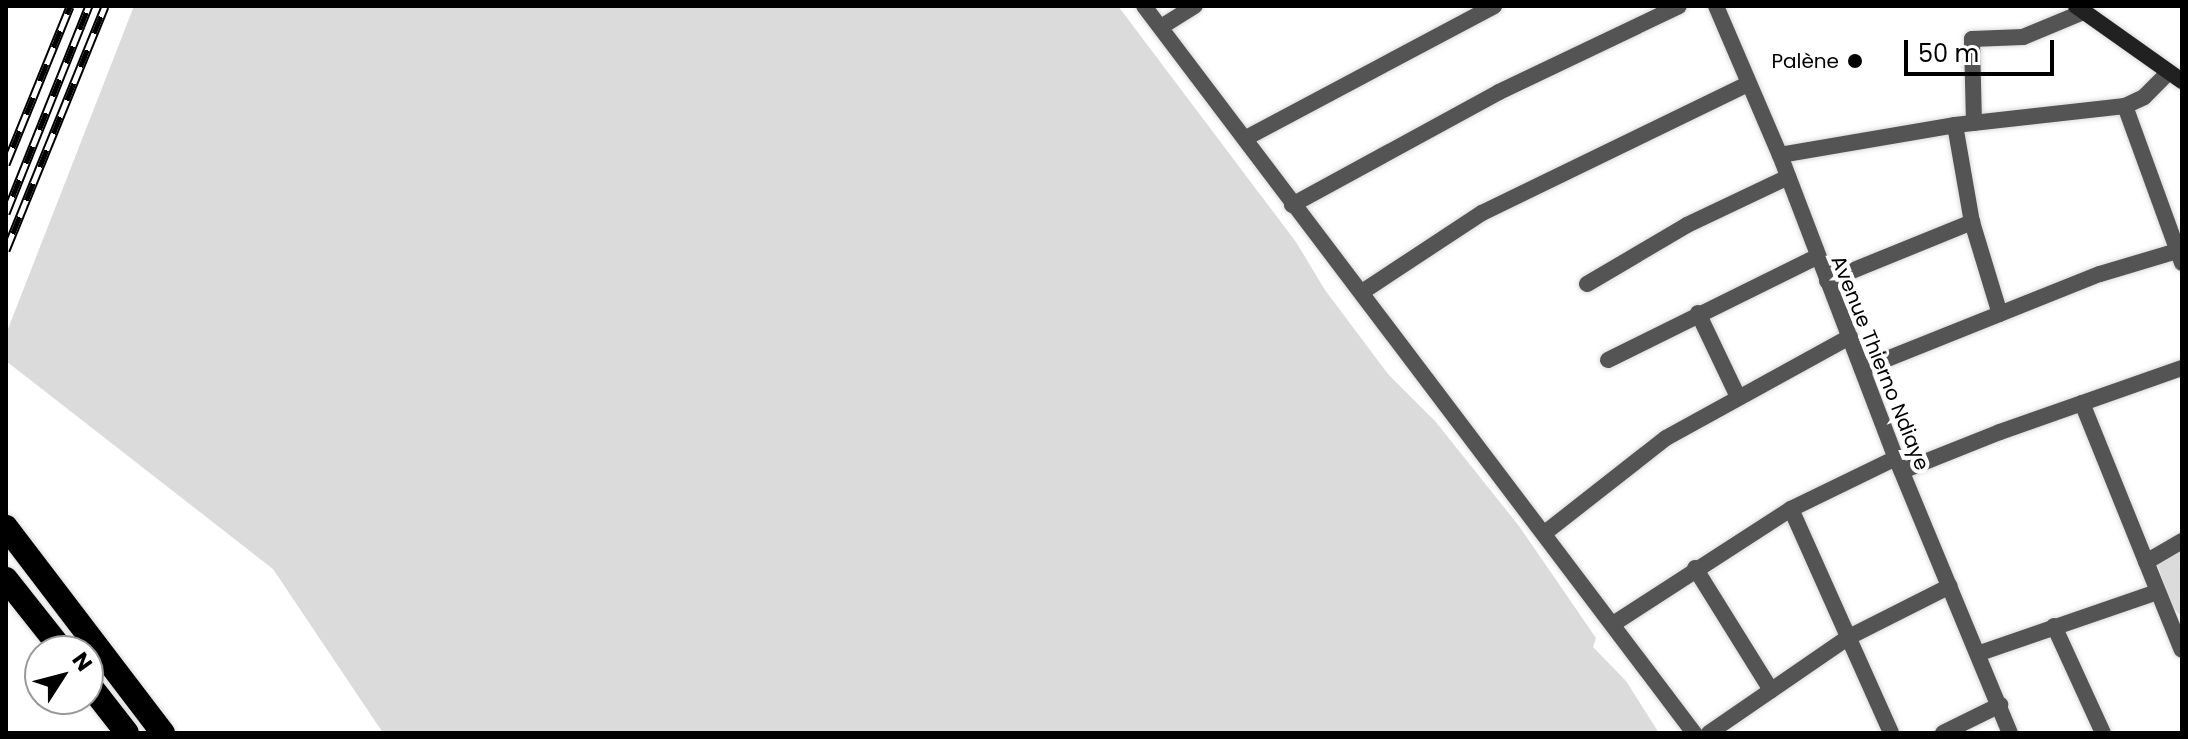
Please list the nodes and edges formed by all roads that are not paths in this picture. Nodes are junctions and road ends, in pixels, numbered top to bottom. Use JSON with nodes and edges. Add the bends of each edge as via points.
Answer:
{"nodes":[{"id":1,"x":1144,"y":6,"type":"edge"},
{"id":2,"x":1195,"y":6,"type":"edge"},
{"id":3,"x":1494,"y":6,"type":"edge"},
{"id":4,"x":1679,"y":6,"type":"edge"},
{"id":5,"x":1716,"y":6,"type":"edge"},
{"id":6,"x":2079,"y":9,"type":"edge"},
{"id":7,"x":1161,"y":27,"type":"junction"},
{"id":8,"x":2175,"y":77,"type":"edge"},
{"id":9,"x":1748,"y":84,"type":"junction"},
{"id":10,"x":2125,"y":106,"type":"junction"},
{"id":11,"x":1974,"y":123,"type":"junction"},
{"id":12,"x":1955,"y":125,"type":"junction"},
{"id":13,"x":1246,"y":138,"type":"junction"},
{"id":14,"x":1780,"y":155,"type":"junction"},
{"id":15,"x":1788,"y":177,"type":"junction"},
{"id":16,"x":1292,"y":205,"type":"junction"},
{"id":17,"x":1972,"y":222,"type":"junction"},
{"id":18,"x":1816,"y":257,"type":"junction"},
{"id":19,"x":2180,"y":257,"type":"edge"},
{"id":20,"x":1827,"y":281,"type":"junction"},
{"id":21,"x":1587,"y":284,"type":"dead end"},
{"id":22,"x":1362,"y":292,"type":"junction"},
{"id":23,"x":1698,"y":313,"type":"junction"},
{"id":24,"x":2000,"y":314,"type":"junction"},
{"id":25,"x":1850,"y":337,"type":"junction"},
{"id":26,"x":1608,"y":360,"type":"dead end"},
{"id":27,"x":2182,"y":368,"type":"edge"},
{"id":28,"x":1862,"y":369,"type":"junction"},
{"id":29,"x":1738,"y":397,"type":"junction"},
{"id":30,"x":2082,"y":403,"type":"junction"},
{"id":31,"x":1899,"y":465,"type":"junction"},
{"id":32,"x":1791,"y":509,"type":"junction"},
{"id":33,"x":6,"y":527,"type":"edge"},
{"id":34,"x":1546,"y":532,"type":"junction"},
{"id":35,"x":2182,"y":541,"type":"edge"},
{"id":36,"x":2146,"y":562,"type":"junction"},
{"id":37,"x":1695,"y":568,"type":"junction"},
{"id":38,"x":6,"y":579,"type":"edge"},
{"id":39,"x":1950,"y":586,"type":"junction"},
{"id":40,"x":2157,"y":592,"type":"junction"},
{"id":41,"x":1613,"y":624,"type":"junction"},
{"id":42,"x":2054,"y":626,"type":"junction"},
{"id":43,"x":50,"y":635,"type":"edge"},
{"id":44,"x":1847,"y":638,"type":"junction"},
{"id":45,"x":2182,"y":650,"type":"edge"},
{"id":46,"x":1980,"y":653,"type":"junction"},
{"id":47,"x":1771,"y":690,"type":"junction"},
{"id":48,"x":104,"y":704,"type":"edge"},
{"id":49,"x":2000,"y":705,"type":"junction"},
{"id":50,"x":127,"y":733,"type":"edge"},
{"id":51,"x":163,"y":733,"type":"edge"},
{"id":52,"x":1694,"y":733,"type":"edge"},
{"id":53,"x":1709,"y":733,"type":"edge"},
{"id":54,"x":1891,"y":733,"type":"edge"},
{"id":55,"x":1943,"y":733,"type":"edge"},
{"id":56,"x":2010,"y":733,"type":"edge"},
{"id":57,"x":2103,"y":733,"type":"edge"}],
"edges":[{"from":1,"to":7,"type":"street"},
{"from":2,"to":7,"type":"street"},
{"from":3,"to":13,"type":"street"},
{"from":4,"to":16,"type":"street","via":[[1499,92]]},
{"from":5,"to":9,"type":"street","name":"Avenue Thierno Ndiaye"},
{"from":6,"to":8,"type":"street"},
{"from":6,"to":11,"type":"street","via":[[2023,37],[1972,39]]},
{"from":7,"to":13,"type":"street"},
{"from":8,"to":10,"type":"street"},
{"from":9,"to":14,"type":"street","name":"Avenue Thierno Ndiaye"},
{"from":9,"to":22,"type":"street","via":[[1482,213]]},
{"from":10,"to":11,"type":"street"},
{"from":10,"to":19,"type":"street"},
{"from":11,"to":12,"type":"street"},
{"from":12,"to":14,"type":"street"},
{"from":12,"to":17,"type":"street"},
{"from":13,"to":16,"type":"street"},
{"from":14,"to":15,"type":"street","name":"Avenue Thierno Ndiaye"},
{"from":15,"to":18,"type":"street","name":"Avenue Thierno Ndiaye"},
{"from":15,"to":21,"type":"street","via":[[1687,225]]},
{"from":16,"to":22,"type":"street"},
{"from":17,"to":20,"type":"street"},
{"from":17,"to":24,"type":"street"},
{"from":18,"to":20,"type":"street","name":"Avenue Thierno Ndiaye"},
{"from":18,"to":23,"type":"street"},
{"from":19,"to":24,"type":"street","via":[[2100,274]]},
{"from":20,"to":25,"type":"street","name":"Avenue Thierno Ndiaye"},
{"from":22,"to":34,"type":"street"},
{"from":23,"to":26,"type":"street"},
{"from":23,"to":29,"type":"street"},
{"from":24,"to":28,"type":"street"},
{"from":25,"to":28,"type":"street","name":"Avenue Thierno Ndiaye"},
{"from":25,"to":29,"type":"street"},
{"from":27,"to":30,"type":"street"},
{"from":28,"to":31,"type":"street","name":"Avenue Thierno Ndiaye"},
{"from":29,"to":34,"type":"street","via":[[1666,438]]},
{"from":30,"to":31,"type":"street"},
{"from":30,"to":36,"type":"street"},
{"from":31,"to":32,"type":"street"},
{"from":31,"to":39,"type":"street","name":"Avenue Thierno Ndiaye"},
{"from":32,"to":37,"type":"street"},
{"from":32,"to":44,"type":"street"},
{"from":33,"to":51,"type":"highway"},
{"from":34,"to":41,"type":"street"},
{"from":35,"to":36,"type":"street"},
{"from":36,"to":40,"type":"street"},
{"from":37,"to":41,"type":"street"},
{"from":37,"to":47,"type":"street"},
{"from":38,"to":43,"type":"highway"},
{"from":39,"to":44,"type":"street"},
{"from":39,"to":46,"type":"street","name":"Avenue Thierno Ndiaye"},
{"from":40,"to":42,"type":"street"},
{"from":40,"to":45,"type":"street"},
{"from":41,"to":52,"type":"street"},
{"from":42,"to":46,"type":"street"},
{"from":42,"to":57,"type":"street"},
{"from":44,"to":47,"type":"street"},
{"from":44,"to":54,"type":"street"},
{"from":46,"to":49,"type":"street","name":"Avenue Thierno Ndiaye"},
{"from":47,"to":53,"type":"street"},
{"from":48,"to":50,"type":"highway"},
{"from":49,"to":55,"type":"street"},
{"from":49,"to":56,"type":"street","name":"Avenue Thierno Ndiaye"}]}
